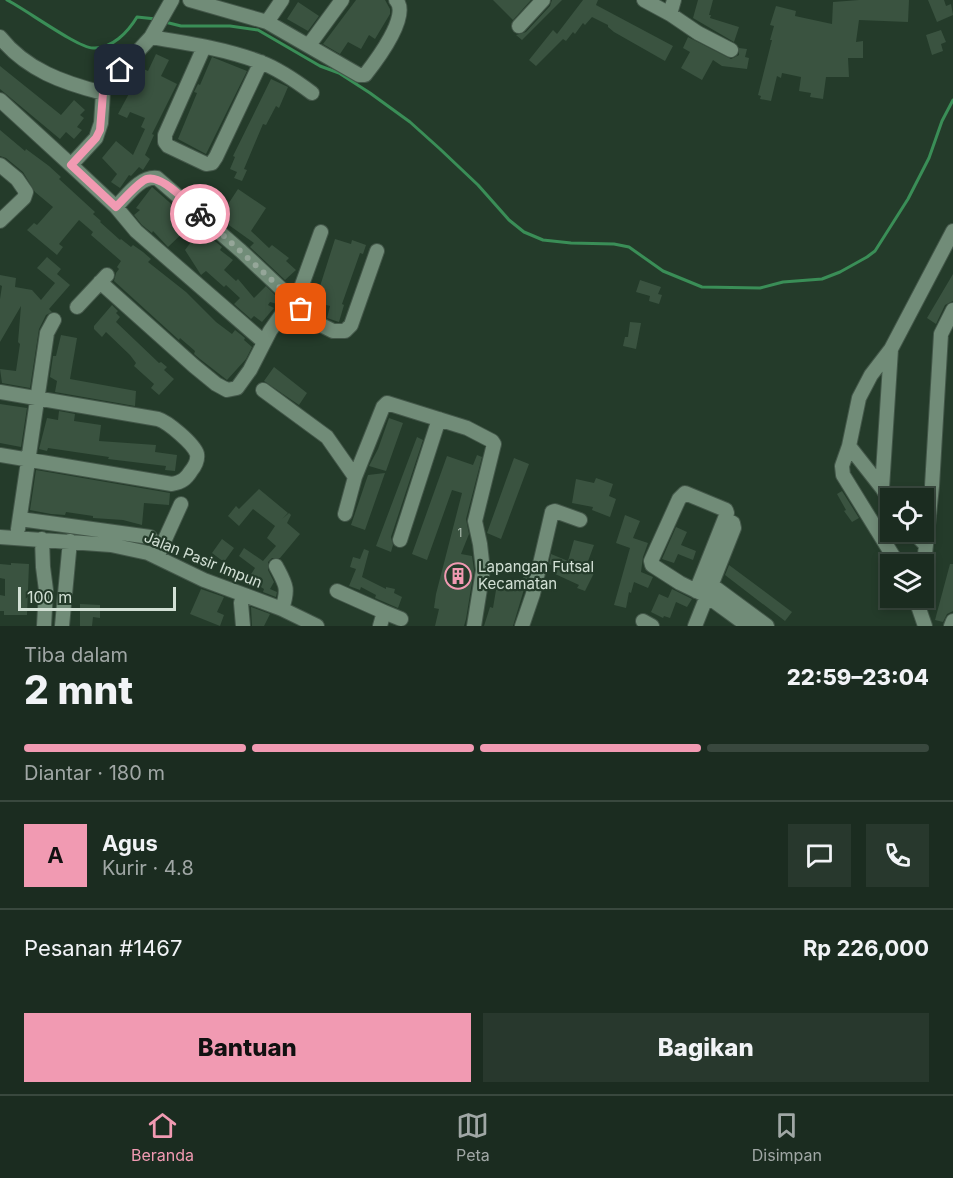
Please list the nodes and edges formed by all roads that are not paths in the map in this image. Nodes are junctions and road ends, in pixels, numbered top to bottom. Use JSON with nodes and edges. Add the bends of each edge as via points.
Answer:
{"nodes":[{"id":1,"x":190,"y":0,"type":"edge"},
{"id":2,"x":282,"y":0,"type":"edge"},
{"id":3,"x":342,"y":0,"type":"edge"},
{"id":4,"x":396,"y":0,"type":"edge"},
{"id":5,"x":543,"y":0,"type":"edge"},
{"id":6,"x":644,"y":0,"type":"edge"},
{"id":7,"x":674,"y":0,"type":"edge"},
{"id":8,"x":217,"y":3,"type":"edge"},
{"id":9,"x":168,"y":6,"type":"edge"},
{"id":10,"x":670,"y":15,"type":"junction"},
{"id":11,"x":267,"y":22,"type":"junction"},
{"id":12,"x":519,"y":26,"type":"dead end"},
{"id":13,"x":154,"y":32,"type":"junction"},
{"id":14,"x":0,"y":37,"type":"edge"},
{"id":15,"x":309,"y":45,"type":"junction"},
{"id":16,"x":204,"y":47,"type":"junction"},
{"id":17,"x":731,"y":50,"type":"dead end"},
{"id":18,"x":261,"y":62,"type":"junction"},
{"id":19,"x":103,"y":93,"type":"junction"},
{"id":20,"x":312,"y":93,"type":"dead end"},
{"id":21,"x":0,"y":100,"type":"edge"},
{"id":22,"x":0,"y":165,"type":"edge"},
{"id":23,"x":71,"y":165,"type":"junction"},
{"id":24,"x":116,"y":207,"type":"junction"},
{"id":25,"x":0,"y":222,"type":"edge"},
{"id":26,"x":953,"y":231,"type":"edge"},
{"id":27,"x":321,"y":232,"type":"dead end"},
{"id":28,"x":376,"y":251,"type":"dead end"},
{"id":29,"x":293,"y":296,"type":"junction"},
{"id":30,"x":77,"y":307,"type":"dead end"},
{"id":31,"x":953,"y":310,"type":"edge"},
{"id":32,"x":54,"y":320,"type":"dead end"},
{"id":33,"x":264,"y":342,"type":"junction"},
{"id":34,"x":891,"y":349,"type":"junction"},
{"id":35,"x":946,"y":371,"type":"edge"},
{"id":36,"x":263,"y":390,"type":"dead end"},
{"id":37,"x":0,"y":392,"type":"edge"},
{"id":38,"x":37,"y":400,"type":"junction"},
{"id":39,"x":439,"y":419,"type":"junction"},
{"id":40,"x":849,"y":446,"type":"junction"},
{"id":41,"x":0,"y":455,"type":"edge"},
{"id":42,"x":28,"y":459,"type":"junction"},
{"id":43,"x":355,"y":477,"type":"junction"},
{"id":44,"x":882,"y":488,"type":"joint"},
{"id":45,"x":181,"y":504,"type":"dead end"},
{"id":46,"x":345,"y":514,"type":"dead end"},
{"id":47,"x":580,"y":520,"type":"dead end"},
{"id":48,"x":0,"y":537,"type":"edge"},
{"id":49,"x":150,"y":537,"type":"dead end"},
{"id":50,"x":42,"y":539,"type":"junction"},
{"id":51,"x":400,"y":540,"type":"dead end"},
{"id":52,"x":70,"y":541,"type":"junction"},
{"id":53,"x":925,"y":544,"type":"joint"},
{"id":54,"x":892,"y":554,"type":"edge"},
{"id":55,"x":924,"y":554,"type":"edge"},
{"id":56,"x":157,"y":557,"type":"junction"},
{"id":57,"x":276,"y":566,"type":"dead end"},
{"id":58,"x":43,"y":567,"type":"junction"},
{"id":59,"x":69,"y":568,"type":"junction"},
{"id":60,"x":704,"y":588,"type":"junction"},
{"id":61,"x":46,"y":591,"type":"junction"},
{"id":62,"x":337,"y":591,"type":"dead end"},
{"id":63,"x":64,"y":592,"type":"junction"},
{"id":64,"x":243,"y":595,"type":"junction"},
{"id":65,"x":919,"y":608,"type":"edge"},
{"id":66,"x":924,"y":608,"type":"edge"},
{"id":67,"x":282,"y":609,"type":"junction"},
{"id":68,"x":382,"y":619,"type":"edge"},
{"id":69,"x":401,"y":619,"type":"dead end"},
{"id":70,"x":953,"y":621,"type":"edge"},
{"id":71,"x":924,"y":625,"type":"edge"},
{"id":72,"x":44,"y":626,"type":"edge"},
{"id":73,"x":62,"y":626,"type":"edge"},
{"id":74,"x":243,"y":626,"type":"edge"},
{"id":75,"x":318,"y":626,"type":"edge"},
{"id":76,"x":474,"y":626,"type":"edge"},
{"id":77,"x":522,"y":626,"type":"edge"},
{"id":78,"x":695,"y":626,"type":"edge"},
{"id":79,"x":748,"y":626,"type":"edge"},
{"id":80,"x":767,"y":626,"type":"edge"},
{"id":81,"x":951,"y":626,"type":"edge"}],
"edges":[{"from":1,"to":8,"type":"street"},
{"from":2,"to":11,"type":"street"},
{"from":3,"to":15,"type":"street"},
{"from":4,"to":15,"type":"street","via":[[400,19],[365,75]]},
{"from":5,"to":12,"type":"street"},
{"from":6,"to":10,"type":"street"},
{"from":7,"to":10,"type":"street"},
{"from":8,"to":11,"type":"street","via":[[250,19]]},
{"from":9,"to":13,"type":"street"},
{"from":10,"to":17,"type":"street"},
{"from":11,"to":15,"type":"street"},
{"from":13,"to":16,"type":"street"},
{"from":13,"to":19,"type":"street"},
{"from":14,"to":19,"type":"street","via":[[44,73],[64,83]]},
{"from":16,"to":18,"type":"street"},
{"from":16,"to":18,"type":"street","via":[[165,142],[206,164],[216,157]]},
{"from":18,"to":20,"type":"street"},
{"from":19,"to":23,"type":"street","via":[[100,130]]},
{"from":21,"to":23,"type":"street"},
{"from":22,"to":25,"type":"street","via":[[26,192]]},
{"from":23,"to":24,"type":"street"},
{"from":24,"to":29,"type":"street","via":[[144,180],[157,178]]},
{"from":24,"to":33,"type":"street","via":[[136,231]]},
{"from":26,"to":34,"type":"street"},
{"from":27,"to":29,"type":"street"},
{"from":28,"to":29,"type":"street","via":[[351,325],[345,332],[333,331],[311,320]]},
{"from":29,"to":33,"type":"street"},
{"from":30,"to":33,"type":"street","via":[[104,278],[227,390],[237,388]]},
{"from":31,"to":35,"type":"street","via":[[941,331]]},
{"from":32,"to":38,"type":"street","via":[[48,333]]},
{"from":34,"to":40,"type":"street","via":[[859,398]]},
{"from":34,"to":44,"type":"street"},
{"from":35,"to":53,"type":"street"},
{"from":36,"to":43,"type":"street","via":[[327,437]]},
{"from":37,"to":38,"type":"street"},
{"from":38,"to":42,"type":"street"},
{"from":38,"to":42,"type":"street","via":[[158,418],[195,449],[197,460],[186,479],[172,484]]},
{"from":39,"to":43,"type":"street","via":[[387,403]]},
{"from":39,"to":51,"type":"street"},
{"from":39,"to":76,"type":"street","via":[[467,428],[494,444],[475,521],[483,570]]},
{"from":40,"to":44,"type":"street"},
{"from":40,"to":54,"type":"street","via":[[843,476]]},
{"from":41,"to":42,"type":"street"},
{"from":42,"to":49,"type":"street","via":[[19,524]]},
{"from":43,"to":46,"type":"street"},
{"from":45,"to":56,"type":"street"},
{"from":47,"to":77,"type":"street","via":[[552,512]]},
{"from":48,"to":50,"type":"street","name":"Jalan Pasir Impun"},
{"from":50,"to":52,"type":"street","name":"Jalan Pasir Impun"},
{"from":50,"to":58,"type":"street"},
{"from":52,"to":56,"type":"street","name":"Jalan Pasir Impun","via":[[111,544]]},
{"from":52,"to":59,"type":"street"},
{"from":53,"to":55,"type":"street"},
{"from":56,"to":64,"type":"street","name":"Jalan Pasir Impun"},
{"from":57,"to":67,"type":"street","via":[[286,585]]},
{"from":58,"to":59,"type":"street"},
{"from":58,"to":61,"type":"street"},
{"from":59,"to":63,"type":"street"},
{"from":60,"to":60,"type":"street","via":[[734,528],[726,520],[726,510],[685,493],[651,561],[654,568]]},
{"from":60,"to":78,"type":"street"},
{"from":60,"to":79,"type":"street"},
{"from":60,"to":80,"type":"street"},
{"from":61,"to":63,"type":"street"},
{"from":61,"to":72,"type":"street"},
{"from":62,"to":68,"type":"street"},
{"from":63,"to":73,"type":"street"},
{"from":64,"to":67,"type":"street","name":"Jalan Pasir Impun"},
{"from":64,"to":74,"type":"street"},
{"from":65,"to":71,"type":"street"},
{"from":66,"to":71,"type":"street"},
{"from":67,"to":75,"type":"street","name":"Jalan Pasir Impun"},
{"from":68,"to":69,"type":"street"},
{"from":70,"to":81,"type":"street"}]}
